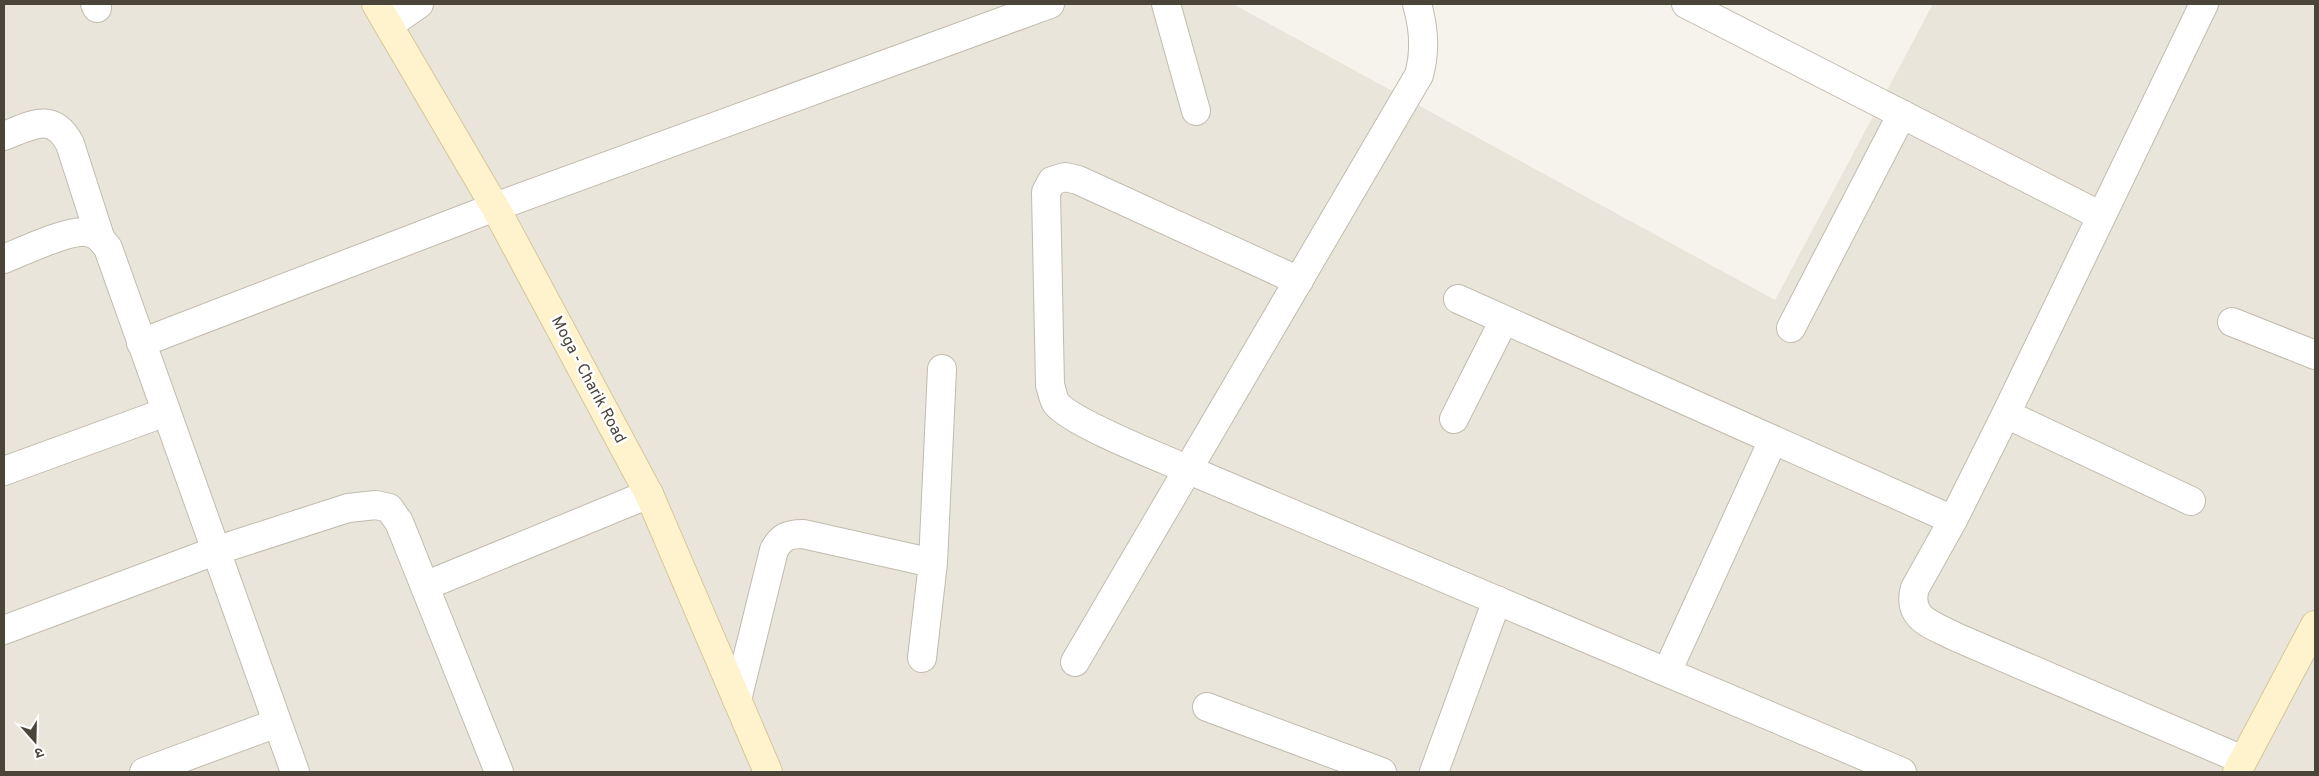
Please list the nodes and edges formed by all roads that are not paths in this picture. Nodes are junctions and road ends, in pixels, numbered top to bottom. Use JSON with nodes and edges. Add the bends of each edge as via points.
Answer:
{"nodes":[{"id":1,"x":419,"y":4,"type":"edge"},
{"id":2,"x":1050,"y":4,"type":"edge"},
{"id":3,"x":1166,"y":4,"type":"edge"},
{"id":4,"x":1417,"y":4,"type":"edge"},
{"id":5,"x":1686,"y":4,"type":"edge"},
{"id":6,"x":2204,"y":4,"type":"edge"},
{"id":7,"x":382,"y":15,"type":"edge"},
{"id":8,"x":1196,"y":111,"type":"dead end"},
{"id":9,"x":1902,"y":114,"type":"junction"},
{"id":10,"x":4,"y":136,"type":"edge"},
{"id":11,"x":495,"y":207,"type":"junction"},
{"id":12,"x":2101,"y":216,"type":"junction"},
{"id":13,"x":100,"y":237,"type":"junction"},
{"id":14,"x":4,"y":259,"type":"edge"},
{"id":15,"x":1299,"y":281,"type":"junction"},
{"id":16,"x":1458,"y":299,"type":"dead end"},
{"id":17,"x":1504,"y":320,"type":"junction"},
{"id":18,"x":2232,"y":322,"type":"dead end"},
{"id":19,"x":1791,"y":328,"type":"dead end"},
{"id":20,"x":141,"y":343,"type":"junction"},
{"id":21,"x":2315,"y":354,"type":"edge"},
{"id":22,"x":942,"y":369,"type":"dead end"},
{"id":23,"x":166,"y":412,"type":"junction"},
{"id":24,"x":2006,"y":414,"type":"junction"},
{"id":25,"x":1454,"y":418,"type":"dead end"},
{"id":26,"x":1773,"y":440,"type":"junction"},
{"id":27,"x":1189,"y":470,"type":"junction"},
{"id":28,"x":4,"y":471,"type":"edge"},
{"id":29,"x":649,"y":494,"type":"junction"},
{"id":30,"x":2191,"y":501,"type":"dead end"},
{"id":31,"x":1953,"y":520,"type":"junction"},
{"id":32,"x":215,"y":551,"type":"junction"},
{"id":33,"x":933,"y":563,"type":"junction"},
{"id":34,"x":425,"y":586,"type":"junction"},
{"id":35,"x":1497,"y":600,"type":"junction"},
{"id":36,"x":2315,"y":625,"type":"edge"},
{"id":37,"x":4,"y":630,"type":"edge"},
{"id":38,"x":922,"y":658,"type":"dead end"},
{"id":39,"x":1074,"y":662,"type":"dead end"},
{"id":40,"x":1667,"y":672,"type":"junction"},
{"id":41,"x":737,"y":700,"type":"junction"},
{"id":42,"x":1207,"y":707,"type":"dead end"},
{"id":43,"x":277,"y":723,"type":"junction"},
{"id":44,"x":2240,"y":766,"type":"edge"},
{"id":45,"x":144,"y":772,"type":"edge"},
{"id":46,"x":295,"y":772,"type":"edge"},
{"id":47,"x":499,"y":772,"type":"edge"},
{"id":48,"x":768,"y":772,"type":"edge"},
{"id":49,"x":1382,"y":772,"type":"edge"},
{"id":50,"x":1434,"y":772,"type":"edge"},
{"id":51,"x":1902,"y":772,"type":"edge"}],
"edges":[{"from":1,"to":7,"type":"street"},
{"from":2,"to":11,"type":"street"},
{"from":3,"to":8,"type":"street"},
{"from":4,"to":15,"type":"street","via":[[1423,24],[1424,57],[1418,75]]},
{"from":5,"to":9,"type":"street"},
{"from":6,"to":12,"type":"street"},
{"from":7,"to":11,"type":"street","name":"Moga - Charik Road"},
{"from":9,"to":12,"type":"street"},
{"from":9,"to":19,"type":"street"},
{"from":10,"to":13,"type":"street","via":[[39,123],[53,124],[64,132]]},
{"from":11,"to":20,"type":"street"},
{"from":11,"to":29,"type":"street","name":"Moga - Charik Road"},
{"from":12,"to":24,"type":"street"},
{"from":13,"to":14,"type":"street","via":[[86,232],[70,234]]},
{"from":13,"to":20,"type":"street","via":[[108,248]]},
{"from":15,"to":27,"type":"street"},
{"from":15,"to":27,"type":"street","via":[[1078,180],[1065,177],[1048,184],[1050,385],[1055,403],[1092,426]]},
{"from":16,"to":17,"type":"street"},
{"from":17,"to":25,"type":"street"},
{"from":17,"to":26,"type":"street"},
{"from":18,"to":21,"type":"street"},
{"from":20,"to":23,"type":"street"},
{"from":22,"to":33,"type":"street"},
{"from":23,"to":28,"type":"street"},
{"from":23,"to":32,"type":"street"},
{"from":24,"to":30,"type":"street"},
{"from":24,"to":31,"type":"street"},
{"from":26,"to":31,"type":"street"},
{"from":26,"to":40,"type":"street"},
{"from":27,"to":35,"type":"street"},
{"from":27,"to":39,"type":"street"},
{"from":29,"to":34,"type":"street"},
{"from":29,"to":41,"type":"street","name":"Moga - Charik Road"},
{"from":31,"to":44,"type":"street","via":[[1915,588],[1912,604],[1920,616],[1956,637]]},
{"from":32,"to":34,"type":"street","via":[[348,508],[376,505],[389,508],[400,522]]},
{"from":32,"to":37,"type":"street"},
{"from":32,"to":43,"type":"street"},
{"from":33,"to":38,"type":"street"},
{"from":33,"to":41,"type":"street","via":[[804,534],[790,534],[779,540]]},
{"from":34,"to":47,"type":"street"},
{"from":35,"to":40,"type":"street"},
{"from":35,"to":50,"type":"street"},
{"from":36,"to":44,"type":"street"},
{"from":40,"to":51,"type":"street"},
{"from":41,"to":48,"type":"street","name":"Moga - Charik Road"},
{"from":42,"to":49,"type":"street"},
{"from":43,"to":45,"type":"street"},
{"from":43,"to":46,"type":"street"}]}
